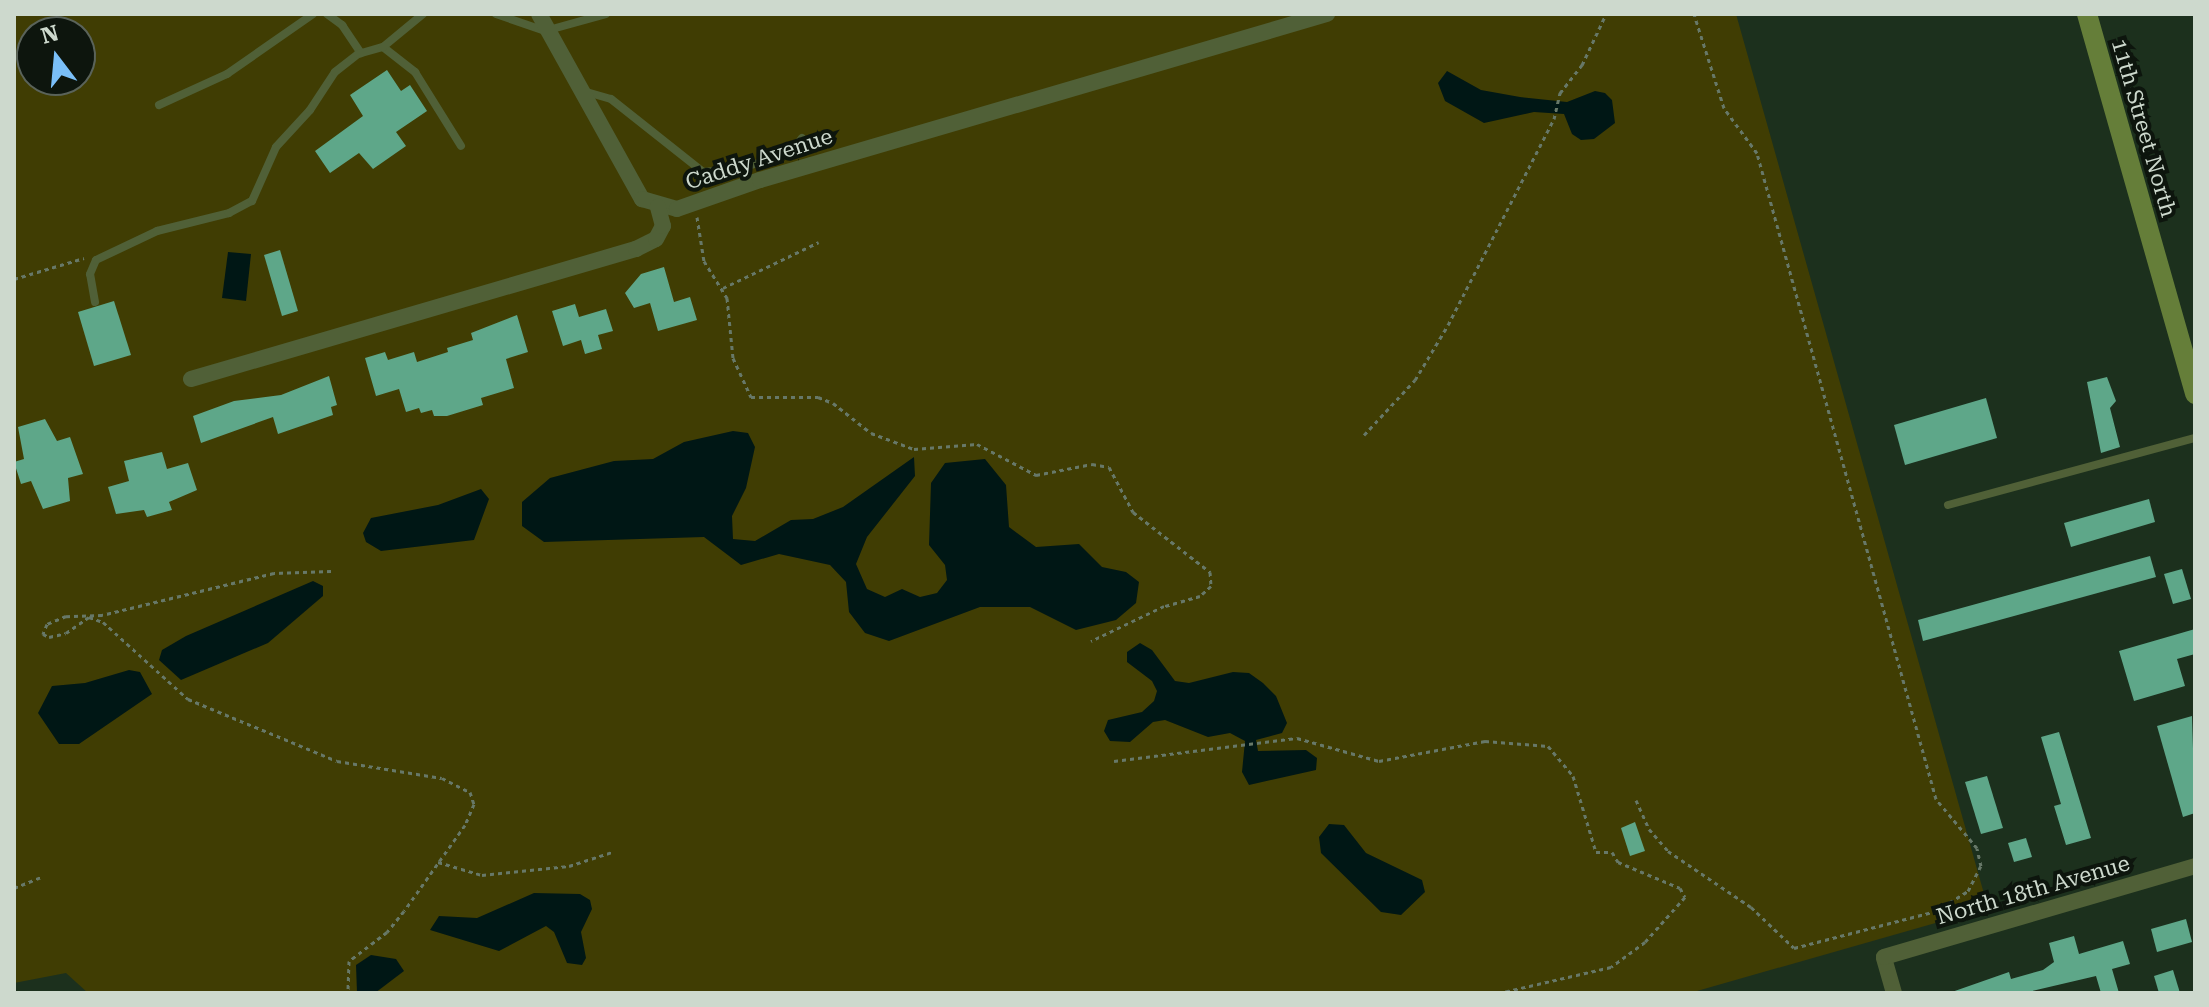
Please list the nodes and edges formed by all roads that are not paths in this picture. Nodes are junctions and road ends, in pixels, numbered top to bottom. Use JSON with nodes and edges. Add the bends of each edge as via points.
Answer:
{"nodes":[{"id":1,"x":313,"y":14,"type":"edge"},
{"id":2,"x":327,"y":14,"type":"edge"},
{"id":3,"x":423,"y":14,"type":"edge"},
{"id":4,"x":496,"y":14,"type":"edge"},
{"id":5,"x":539,"y":14,"type":"edge"},
{"id":6,"x":606,"y":14,"type":"edge"},
{"id":7,"x":1327,"y":14,"type":"edge"},
{"id":8,"x":2087,"y":14,"type":"edge"},
{"id":9,"x":545,"y":31,"type":"junction"},
{"id":10,"x":383,"y":47,"type":"junction"},
{"id":11,"x":361,"y":53,"type":"junction"},
{"id":12,"x":578,"y":91,"type":"junction"},
{"id":13,"x":159,"y":105,"type":"dead end"},
{"id":14,"x":802,"y":138,"type":"dead end"},
{"id":15,"x":461,"y":146,"type":"dead end"},
{"id":16,"x":658,"y":207,"type":"junction"},
{"id":17,"x":95,"y":302,"type":"dead end"},
{"id":18,"x":191,"y":379,"type":"dead end"},
{"id":19,"x":2195,"y":394,"type":"edge"},
{"id":20,"x":2195,"y":438,"type":"edge"},
{"id":21,"x":1948,"y":505,"type":"dead end"},
{"id":22,"x":2195,"y":866,"type":"edge"},
{"id":23,"x":1894,"y":993,"type":"edge"}],
"edges":[{"from":1,"to":13,"type":"lane","via":[[227,74]]},
{"from":2,"to":11,"type":"lane","via":[[342,25]]},
{"from":3,"to":10,"type":"lane"},
{"from":4,"to":9,"type":"lane"},
{"from":5,"to":9,"type":"street"},
{"from":6,"to":9,"type":"lane"},
{"from":7,"to":16,"type":"street","name":"Caddy Avenue","via":[[677,209]]},
{"from":8,"to":19,"type":"street","name":"11th Street North"},
{"from":9,"to":12,"type":"street"},
{"from":10,"to":11,"type":"lane"},
{"from":10,"to":15,"type":"lane","via":[[415,72]]},
{"from":11,"to":17,"type":"lane","via":[[335,72],[276,147],[252,201],[229,213],[157,231],[104,255],[90,274]]},
{"from":12,"to":14,"type":"lane","via":[[611,99],[703,172],[790,154]]},
{"from":12,"to":16,"type":"street","via":[[642,199]]},
{"from":16,"to":18,"type":"street","via":[[663,226],[656,239],[636,249]]},
{"from":20,"to":21,"type":"lane"},
{"from":22,"to":23,"type":"street","name":"North 18th Avenue","via":[[1884,957]]}]}
